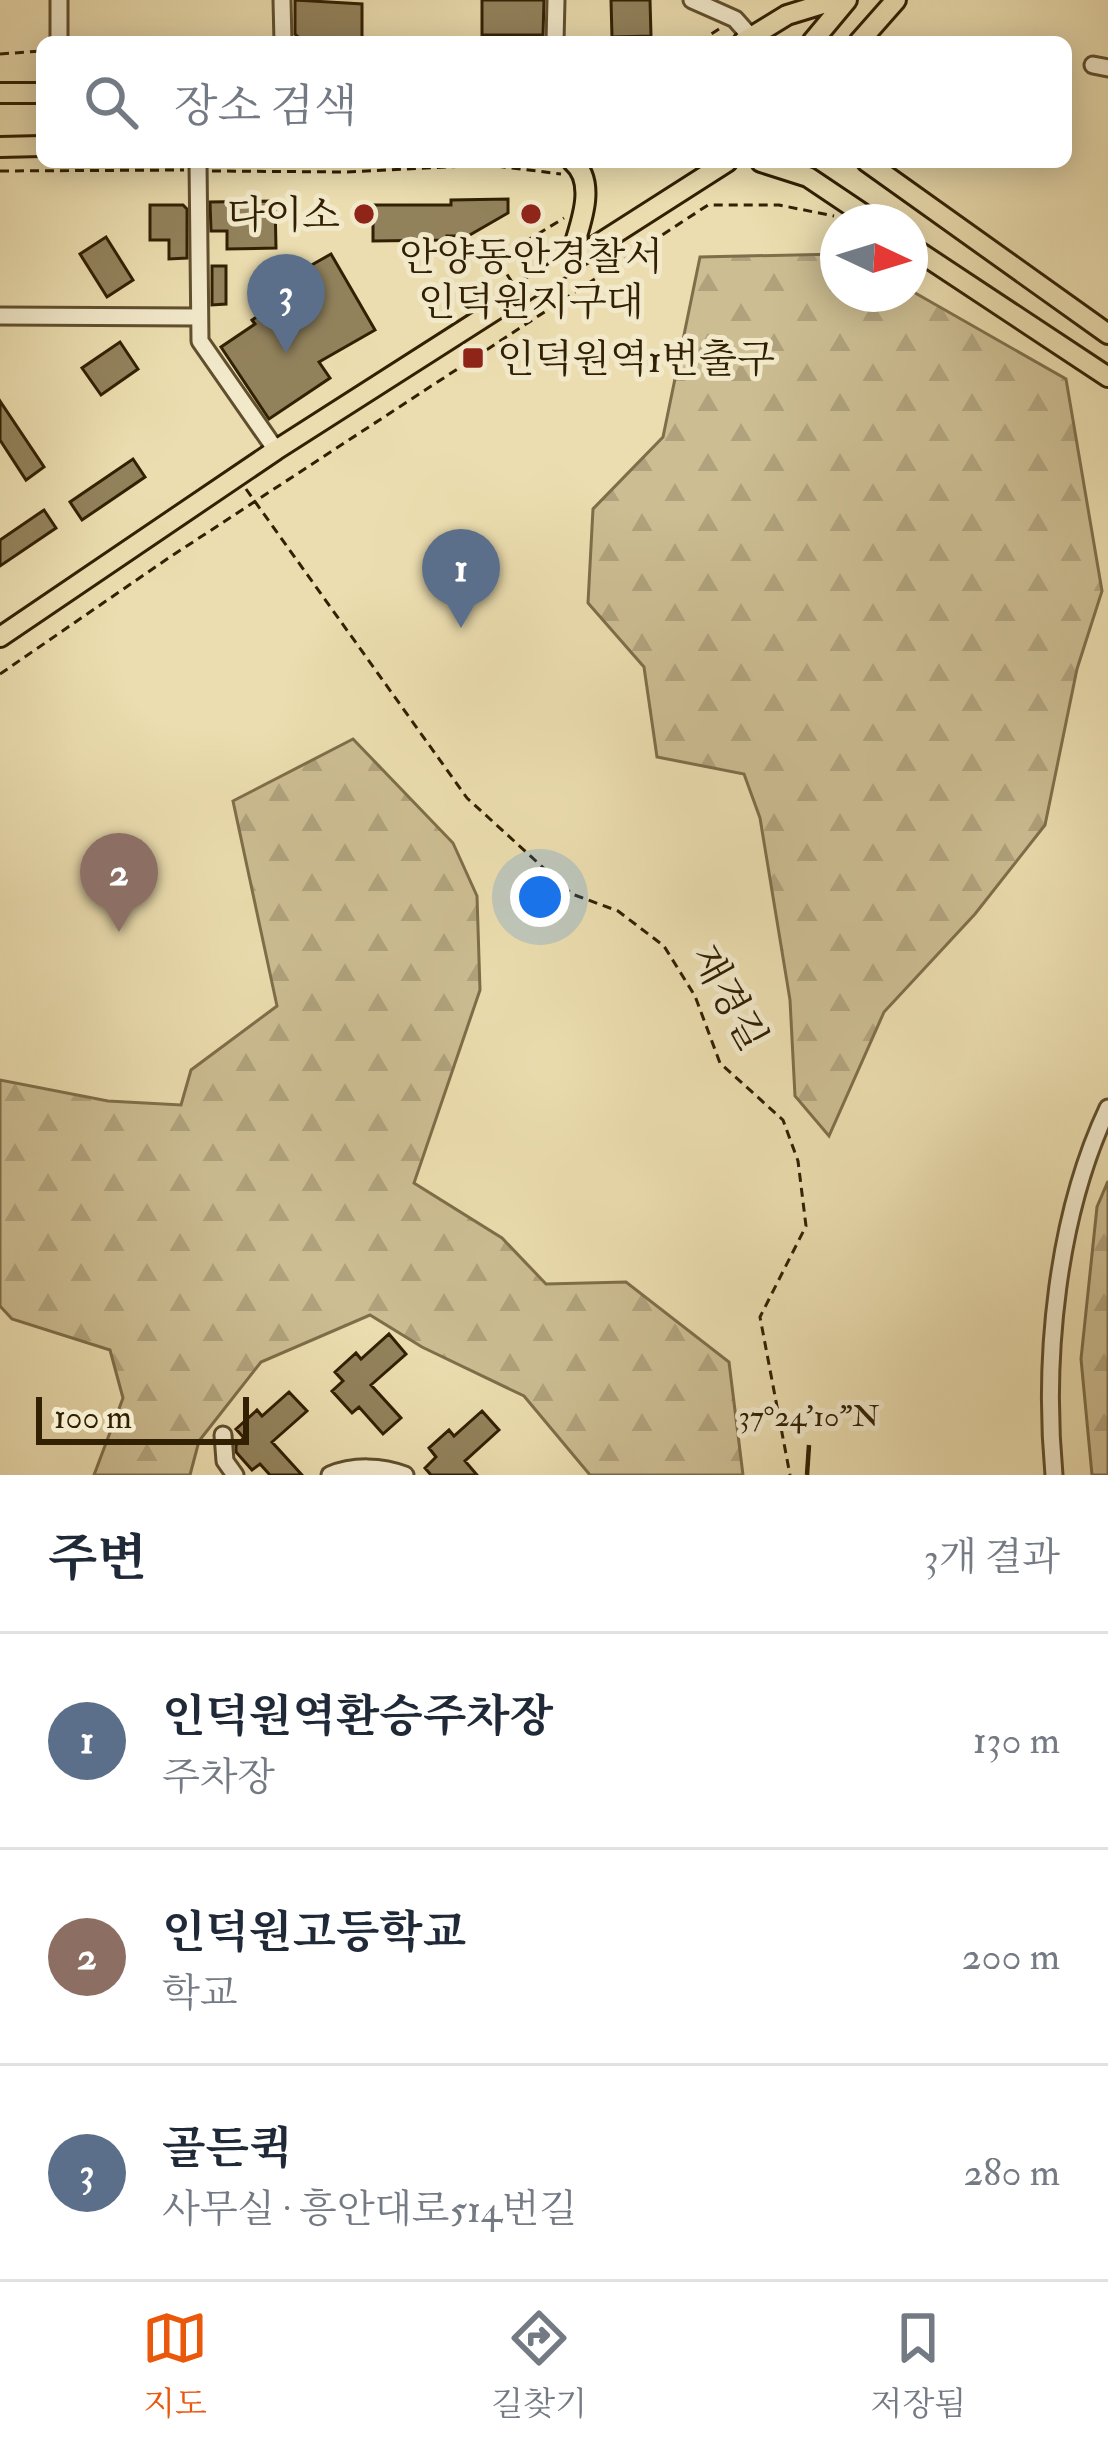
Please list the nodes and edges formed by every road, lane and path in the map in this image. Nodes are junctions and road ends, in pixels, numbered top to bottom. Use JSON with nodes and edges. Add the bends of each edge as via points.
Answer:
{"nodes":[{"id":1,"x":58,"y":0,"type":"edge"},
{"id":2,"x":282,"y":0,"type":"edge"},
{"id":3,"x":556,"y":0,"type":"edge"},
{"id":4,"x":692,"y":0,"type":"edge"},
{"id":5,"x":836,"y":0,"type":"edge"},
{"id":6,"x":847,"y":0,"type":"edge"},
{"id":7,"x":896,"y":0,"type":"edge"},
{"id":8,"x":735,"y":19,"type":"junction"},
{"id":9,"x":879,"y":20,"type":"junction"},
{"id":10,"x":59,"y":36,"type":"edge"},
{"id":11,"x":283,"y":36,"type":"edge"},
{"id":12,"x":555,"y":36,"type":"edge"},
{"id":13,"x":708,"y":36,"type":"edge"},
{"id":14,"x":745,"y":36,"type":"edge"},
{"id":15,"x":752,"y":36,"type":"edge"},
{"id":16,"x":817,"y":36,"type":"edge"},
{"id":17,"x":864,"y":36,"type":"edge"},
{"id":18,"x":873,"y":36,"type":"edge"},
{"id":19,"x":36,"y":51,"type":"edge"},
{"id":20,"x":0,"y":54,"type":"edge"},
{"id":21,"x":36,"y":93,"type":"edge"},
{"id":22,"x":0,"y":94,"type":"edge"},
{"id":23,"x":0,"y":146,"type":"edge"},
{"id":24,"x":36,"y":146,"type":"edge"},
{"id":25,"x":148,"y":168,"type":"edge"},
{"id":26,"x":198,"y":168,"type":"edge"},
{"id":27,"x":248,"y":168,"type":"edge"},
{"id":28,"x":428,"y":168,"type":"edge"},
{"id":29,"x":580,"y":168,"type":"edge"},
{"id":30,"x":718,"y":168,"type":"edge"},
{"id":31,"x":780,"y":168,"type":"edge"},
{"id":32,"x":876,"y":168,"type":"edge"},
{"id":33,"x":897,"y":168,"type":"edge"},
{"id":34,"x":0,"y":171,"type":"edge"},
{"id":35,"x":72,"y":171,"type":"joint"},
{"id":36,"x":905,"y":187,"type":"junction"},
{"id":37,"x":848,"y":204,"type":"edge"},
{"id":38,"x":574,"y":212,"type":"dead end"},
{"id":39,"x":820,"y":214,"type":"edge"},
{"id":40,"x":928,"y":258,"type":"edge"},
{"id":41,"x":568,"y":265,"type":"junction"},
{"id":42,"x":520,"y":295,"type":"junction"},
{"id":43,"x":0,"y":316,"type":"edge"},
{"id":44,"x":198,"y":317,"type":"junction"},
{"id":45,"x":1108,"y":334,"type":"edge"},
{"id":46,"x":1108,"y":377,"type":"edge"},
{"id":47,"x":276,"y":450,"type":"junction"},
{"id":48,"x":238,"y":477,"type":"junction"},
{"id":49,"x":256,"y":502,"type":"junction"},
{"id":50,"x":0,"y":637,"type":"edge"},
{"id":51,"x":0,"y":674,"type":"edge"},
{"id":52,"x":1108,"y":1108,"type":"edge"},
{"id":53,"x":223,"y":1435,"type":"dead end"},
{"id":54,"x":235,"y":1475,"type":"edge"},
{"id":55,"x":330,"y":1475,"type":"edge"},
{"id":56,"x":405,"y":1475,"type":"edge"},
{"id":57,"x":790,"y":1475,"type":"edge"},
{"id":58,"x":1054,"y":1475,"type":"edge"}],
"edges":[{"from":1,"to":10,"type":"street"},
{"from":2,"to":11,"type":"street"},
{"from":3,"to":12,"type":"street"},
{"from":4,"to":8,"type":"street"},
{"from":5,"to":15,"type":"main road"},
{"from":6,"to":16,"type":"main road"},
{"from":7,"to":9,"type":"main road"},
{"from":8,"to":13,"type":"path"},
{"from":8,"to":14,"type":"street"},
{"from":9,"to":17,"type":"main road"},
{"from":9,"to":18,"type":"main road"},
{"from":19,"to":20,"type":"path"},
{"from":21,"to":22,"type":"main road"},
{"from":23,"to":24,"type":"main road"},
{"from":25,"to":35,"type":"path"},
{"from":26,"to":44,"type":"street"},
{"from":27,"to":28,"type":"path"},
{"from":29,"to":41,"type":"main road","via":[[587,191]]},
{"from":30,"to":41,"type":"main road"},
{"from":31,"to":37,"type":"main road"},
{"from":32,"to":36,"type":"main road"},
{"from":33,"to":36,"type":"main road"},
{"from":34,"to":35,"type":"path"},
{"from":36,"to":45,"type":"main road"},
{"from":38,"to":42,"type":"path","via":[[497,260]]},
{"from":39,"to":49,"type":"path","via":[[708,205]]},
{"from":40,"to":46,"type":"main road"},
{"from":41,"to":42,"type":"main road"},
{"from":42,"to":47,"type":"main road"},
{"from":43,"to":44,"type":"street"},
{"from":44,"to":47,"type":"street","via":[[200,341]]},
{"from":47,"to":48,"type":"main road"},
{"from":48,"to":49,"type":"path"},
{"from":48,"to":50,"type":"main road"},
{"from":49,"to":51,"type":"path"},
{"from":49,"to":57,"type":"path","name":"재경길","via":[[467,798],[572,894],[618,911],[664,946],[695,996],[720,1063],[783,1120],[798,1160],[806,1226],[760,1317]]},
{"from":52,"to":58,"type":"street","via":[[1072,1212],[1052,1337]]},
{"from":53,"to":54,"type":"street"},
{"from":55,"to":56,"type":"street","via":[[378,1468]]}]}
